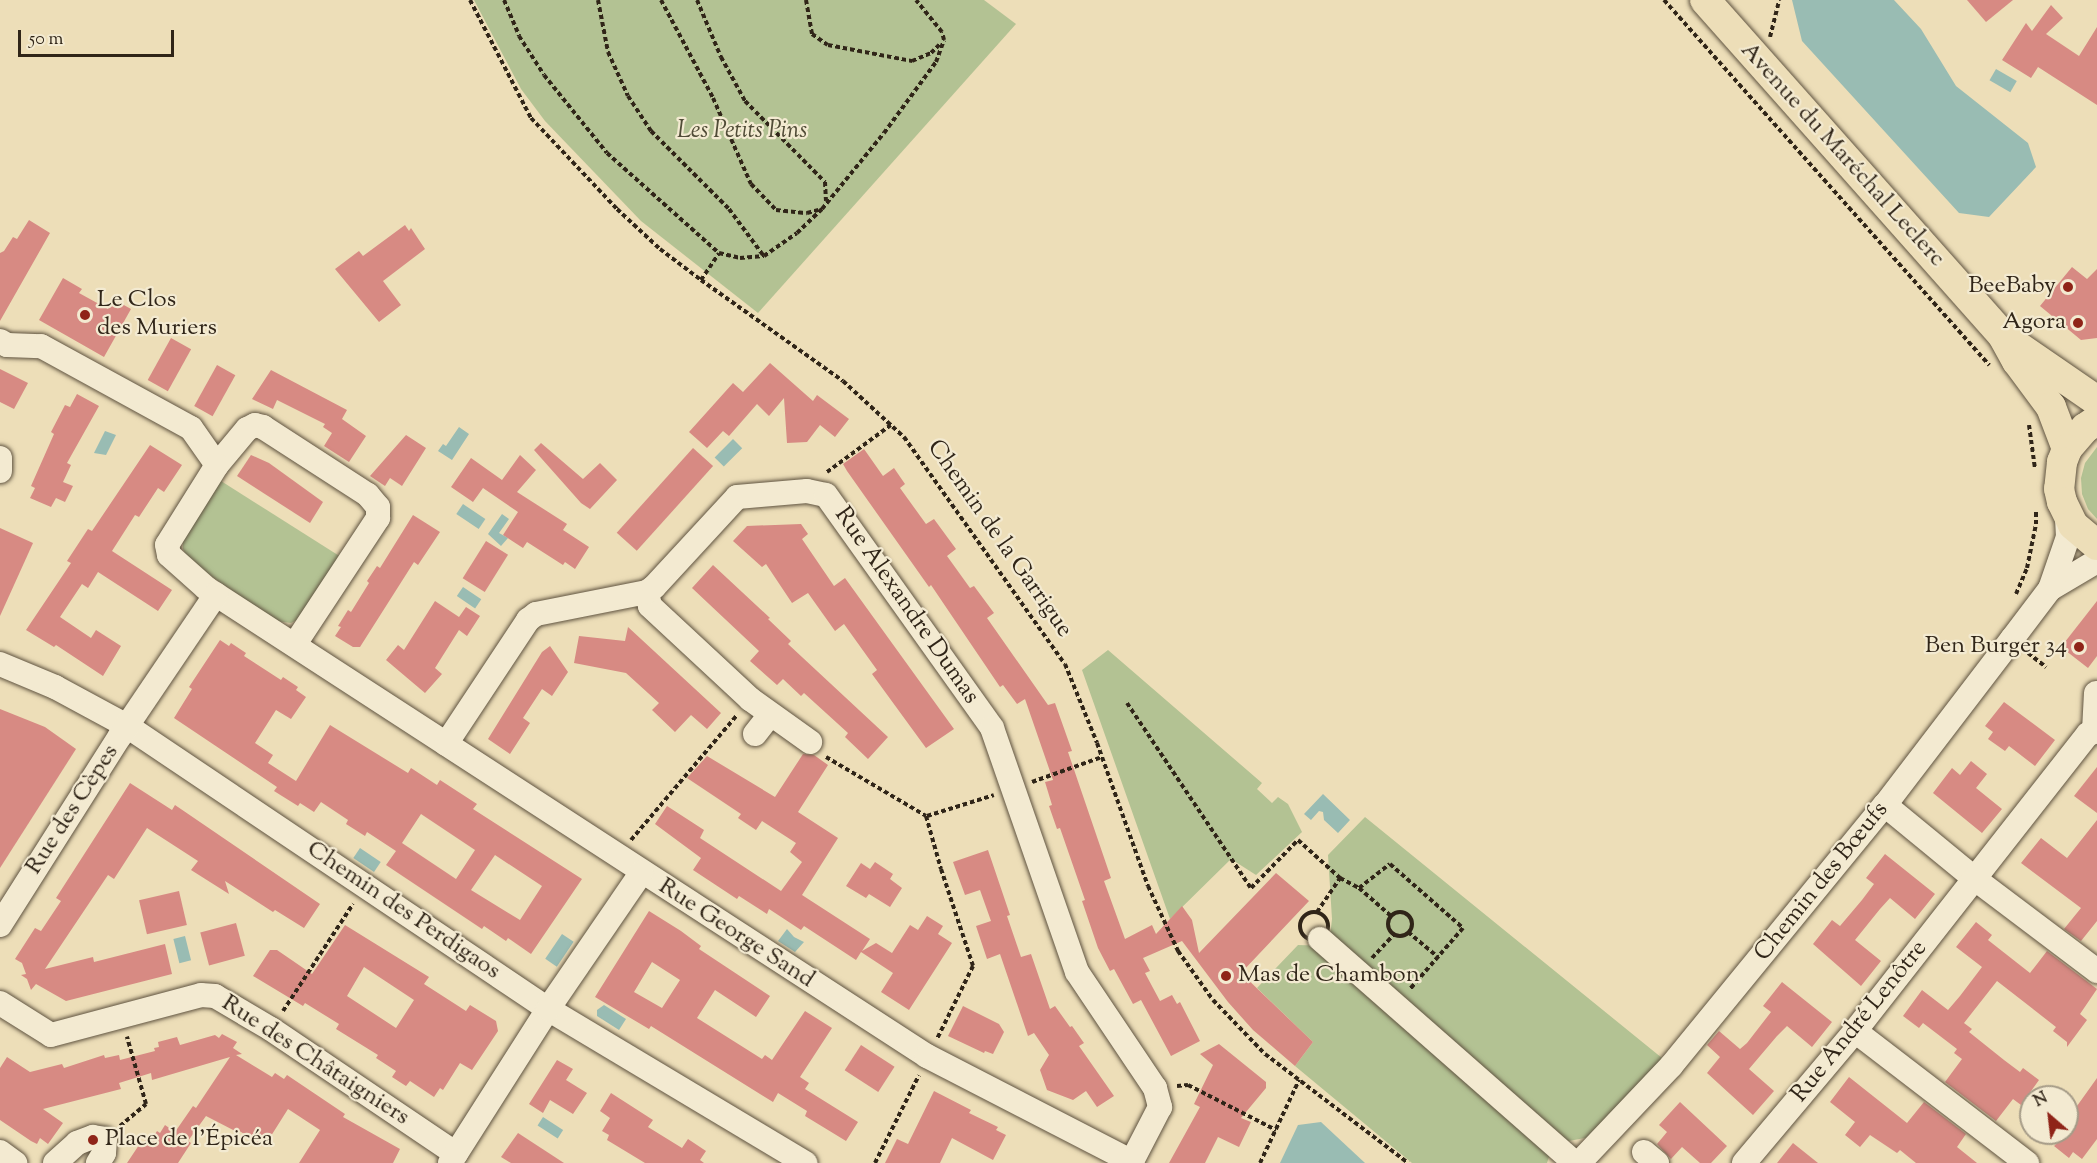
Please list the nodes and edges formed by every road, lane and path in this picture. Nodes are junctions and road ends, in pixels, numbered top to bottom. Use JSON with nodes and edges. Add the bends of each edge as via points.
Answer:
{"nodes":[{"id":1,"x":470,"y":0,"type":"edge"},
{"id":2,"x":504,"y":0,"type":"edge"},
{"id":3,"x":598,"y":0,"type":"edge"},
{"id":4,"x":662,"y":0,"type":"edge"},
{"id":5,"x":697,"y":0,"type":"edge"},
{"id":6,"x":806,"y":0,"type":"edge"},
{"id":7,"x":916,"y":0,"type":"edge"},
{"id":8,"x":1664,"y":0,"type":"edge"},
{"id":9,"x":1705,"y":0,"type":"edge"},
{"id":10,"x":944,"y":40,"type":"junction"},
{"id":11,"x":826,"y":203,"type":"junction"},
{"id":12,"x":822,"y":209,"type":"junction"},
{"id":13,"x":719,"y":253,"type":"junction"},
{"id":14,"x":764,"y":256,"type":"junction"},
{"id":15,"x":701,"y":280,"type":"junction"},
{"id":16,"x":2002,"y":336,"type":"junction"},
{"id":17,"x":4,"y":343,"type":"edge"},
{"id":18,"x":1995,"y":372,"type":"dead end"},
{"id":19,"x":2097,"y":401,"type":"edge"},
{"id":20,"x":2097,"y":420,"type":"edge"},
{"id":21,"x":2029,"y":423,"type":"dead end"},
{"id":22,"x":891,"y":425,"type":"junction"},
{"id":23,"x":2067,"y":449,"type":"junction"},
{"id":24,"x":0,"y":458,"type":"edge"},
{"id":25,"x":217,"y":465,"type":"junction"},
{"id":26,"x":0,"y":471,"type":"edge"},
{"id":27,"x":2036,"y":479,"type":"dead end"},
{"id":28,"x":807,"y":491,"type":"junction"},
{"id":29,"x":2036,"y":502,"type":"dead end"},
{"id":30,"x":2067,"y":515,"type":"junction"},
{"id":31,"x":2097,"y":545,"type":"edge"},
{"id":32,"x":2097,"y":561,"type":"edge"},
{"id":33,"x":2050,"y":589,"type":"junction"},
{"id":34,"x":647,"y":592,"type":"junction"},
{"id":35,"x":216,"y":594,"type":"junction"},
{"id":36,"x":2012,"y":639,"type":"junction"},
{"id":37,"x":295,"y":644,"type":"junction"},
{"id":38,"x":0,"y":664,"type":"edge"},
{"id":39,"x":2096,"y":693,"type":"edge"},
{"id":40,"x":750,"y":699,"type":"junction"},
{"id":41,"x":1127,"y":703,"type":"dead end"},
{"id":42,"x":770,"y":715,"type":"junction"},
{"id":43,"x":127,"y":726,"type":"junction"},
{"id":44,"x":2096,"y":731,"type":"edge"},
{"id":45,"x":755,"y":734,"type":"dead end"},
{"id":46,"x":810,"y":742,"type":"joint"},
{"id":47,"x":446,"y":744,"type":"junction"},
{"id":48,"x":1102,"y":757,"type":"junction"},
{"id":49,"x":1014,"y":789,"type":"junction"},
{"id":50,"x":1886,"y":805,"type":"junction"},
{"id":51,"x":926,"y":816,"type":"junction"},
{"id":52,"x":617,"y":857,"type":"junction"},
{"id":53,"x":641,"y":873,"type":"junction"},
{"id":54,"x":1340,"y":878,"type":"junction"},
{"id":55,"x":1975,"y":879,"type":"junction"},
{"id":56,"x":365,"y":886,"type":"junction"},
{"id":57,"x":1359,"y":888,"type":"junction"},
{"id":58,"x":1317,"y":912,"type":"dead end"},
{"id":59,"x":1391,"y":916,"type":"junction"},
{"id":60,"x":0,"y":924,"type":"edge"},
{"id":61,"x":1408,"y":932,"type":"junction"},
{"id":62,"x":1394,"y":934,"type":"junction"},
{"id":63,"x":1320,"y":939,"type":"dead end"},
{"id":64,"x":1438,"y":957,"type":"junction"},
{"id":65,"x":2097,"y":971,"type":"edge"},
{"id":66,"x":1358,"y":973,"type":"junction"},
{"id":67,"x":0,"y":1003,"type":"edge"},
{"id":68,"x":1396,"y":1005,"type":"junction"},
{"id":69,"x":548,"y":1009,"type":"junction"},
{"id":70,"x":121,"y":1016,"type":"junction"},
{"id":71,"x":271,"y":1029,"type":"junction"},
{"id":72,"x":1856,"y":1031,"type":"junction"},
{"id":73,"x":927,"y":1056,"type":"junction"},
{"id":74,"x":1299,"y":1080,"type":"junction"},
{"id":75,"x":1155,"y":1088,"type":"junction"},
{"id":76,"x":1275,"y":1130,"type":"junction"},
{"id":77,"x":105,"y":1139,"type":"junction"},
{"id":78,"x":0,"y":1152,"type":"edge"},
{"id":79,"x":453,"y":1158,"type":"edge"},
{"id":80,"x":1132,"y":1162,"type":"edge"},
{"id":81,"x":15,"y":1163,"type":"edge"},
{"id":82,"x":55,"y":1163,"type":"edge"},
{"id":83,"x":98,"y":1163,"type":"edge"},
{"id":84,"x":805,"y":1163,"type":"edge"},
{"id":85,"x":875,"y":1163,"type":"edge"},
{"id":86,"x":1260,"y":1163,"type":"edge"},
{"id":87,"x":1408,"y":1163,"type":"edge"},
{"id":88,"x":1577,"y":1163,"type":"edge"},
{"id":89,"x":1744,"y":1163,"type":"edge"},
{"id":90,"x":2027,"y":1163,"type":"edge"}],
"edges":[{"from":1,"to":15,"type":"path","name":"Chemin de la Garrigue","via":[[531,118],[617,209]]},
{"from":2,"to":13,"type":"path","via":[[519,36],[544,75],[607,153]]},
{"from":3,"to":14,"type":"path","via":[[608,52],[628,96],[651,131],[729,209]]},
{"from":4,"to":12,"type":"path","via":[[752,184],[776,210],[807,213]]},
{"from":5,"to":11,"type":"path","via":[[745,101],[825,182]]},
{"from":6,"to":10,"type":"path","via":[[812,34],[828,45],[912,61],[931,53]]},
{"from":7,"to":10,"type":"path"},
{"from":8,"to":18,"type":"path"},
{"from":9,"to":16,"type":"main road","name":"Avenue du Maréchal Leclerc"},
{"from":10,"to":11,"type":"path","via":[[936,62]]},
{"from":11,"to":12,"type":"path"},
{"from":12,"to":14,"type":"path"},
{"from":13,"to":14,"type":"path","via":[[740,258]]},
{"from":13,"to":15,"type":"path"},
{"from":15,"to":22,"type":"path","name":"Chemin de la Garrigue","via":[[843,381]]},
{"from":16,"to":19,"type":"main road","name":"Avenue du Maréchal Leclerc"},
{"from":16,"to":23,"type":"main road","name":"Avenue du Maréchal Leclerc","via":[[2051,407]]},
{"from":17,"to":25,"type":"street","via":[[41,346],[191,428]]},
{"from":20,"to":23,"type":"main road"},
{"from":21,"to":27,"type":"path"},
{"from":22,"to":28,"type":"path"},
{"from":22,"to":48,"type":"path","name":"Chemin de la Garrigue","via":[[904,437],[1065,664]]},
{"from":23,"to":30,"type":"main road","via":[[2060,489]]},
{"from":24,"to":26,"type":"street"},
{"from":25,"to":35,"type":"street","name":"Rue George Sand","via":[[167,545],[174,561]]},
{"from":25,"to":37,"type":"street","via":[[247,429],[263,427],[368,495],[378,507],[378,518]]},
{"from":28,"to":34,"type":"street","name":"Rue Alexandre Dumas","via":[[737,497]]},
{"from":28,"to":49,"type":"street","name":"Rue Alexandre Dumas","via":[[826,495],[992,728]]},
{"from":29,"to":36,"type":"path","via":[[2027,568],[2008,614]]},
{"from":30,"to":31,"type":"main road"},
{"from":30,"to":33,"type":"street","name":"Chemin des Bœufs","via":[[2068,537]]},
{"from":32,"to":33,"type":"street","name":"Chemin des Bœufs"},
{"from":33,"to":36,"type":"street","name":"Chemin des Bœufs"},
{"from":34,"to":40,"type":"street","via":[[650,606]]},
{"from":34,"to":47,"type":"street","via":[[536,614],[528,620]]},
{"from":35,"to":37,"type":"street","name":"Rue George Sand"},
{"from":35,"to":43,"type":"street","name":"Rue des Cèpes"},
{"from":36,"to":50,"type":"street","name":"Chemin des Bœufs"},
{"from":37,"to":47,"type":"street","name":"Rue George Sand"},
{"from":38,"to":43,"type":"street","name":"Chemin des Perdigaos","via":[[55,687]]},
{"from":39,"to":44,"type":"street"},
{"from":40,"to":42,"type":"street"},
{"from":40,"to":52,"type":"path"},
{"from":41,"to":54,"type":"path","via":[[1251,888],[1298,840]]},
{"from":42,"to":45,"type":"street"},
{"from":42,"to":46,"type":"street"},
{"from":43,"to":56,"type":"street","name":"Chemin des Perdigaos"},
{"from":43,"to":60,"type":"street","name":"Rue des Cèpes"},
{"from":44,"to":55,"type":"street","name":"Rue André Lenôtre","via":[[2088,734]]},
{"from":46,"to":51,"type":"path","via":[[866,783]]},
{"from":47,"to":52,"type":"street","name":"Rue George Sand"},
{"from":48,"to":49,"type":"path"},
{"from":48,"to":74,"type":"path","name":"Chemin de la Garrigue","via":[[1148,886],[1178,951],[1213,1000],[1265,1054]]},
{"from":49,"to":51,"type":"path"},
{"from":49,"to":75,"type":"street","name":"Rue Alexandre Dumas","via":[[1077,972]]},
{"from":50,"to":55,"type":"street"},
{"from":50,"to":88,"type":"street","name":"Chemin des Bœufs","via":[[1671,1066]]},
{"from":51,"to":73,"type":"path","via":[[973,966]]},
{"from":52,"to":53,"type":"street","name":"Rue George Sand"},
{"from":53,"to":69,"type":"street"},
{"from":53,"to":73,"type":"street","name":"Rue George Sand"},
{"from":54,"to":57,"type":"path"},
{"from":54,"to":58,"type":"path"},
{"from":55,"to":65,"type":"street"},
{"from":55,"to":72,"type":"street","name":"Rue André Lenôtre"},
{"from":56,"to":69,"type":"street","name":"Chemin des Perdigaos"},
{"from":56,"to":71,"type":"path"},
{"from":57,"to":59,"type":"path"},
{"from":57,"to":64,"type":"path","via":[[1390,864],[1463,928]]},
{"from":59,"to":61,"type":"path","via":[[1401,912],[1408,915]]},
{"from":59,"to":62,"type":"path","via":[[1389,928]]},
{"from":61,"to":62,"type":"path"},
{"from":61,"to":64,"type":"path"},
{"from":62,"to":66,"type":"path"},
{"from":63,"to":66,"type":"street"},
{"from":64,"to":68,"type":"path"},
{"from":66,"to":68,"type":"street"},
{"from":67,"to":70,"type":"street","name":"Rue des Châtaigniers","via":[[51,1035]]},
{"from":68,"to":88,"type":"street"},
{"from":69,"to":79,"type":"street"},
{"from":69,"to":84,"type":"street","name":"Chemin des Perdigaos"},
{"from":70,"to":71,"type":"street","name":"Rue des Châtaigniers","via":[[201,994],[215,996]]},
{"from":70,"to":77,"type":"path","via":[[146,1104]]},
{"from":71,"to":79,"type":"street","name":"Rue des Châtaigniers"},
{"from":72,"to":89,"type":"street","name":"Rue André Lenôtre"},
{"from":72,"to":90,"type":"street"},
{"from":73,"to":80,"type":"street","name":"Rue George Sand"},
{"from":73,"to":85,"type":"path"},
{"from":74,"to":76,"type":"path"},
{"from":74,"to":87,"type":"path","name":"Chemin de la Garrigue"},
{"from":75,"to":76,"type":"path","via":[[1188,1085]]},
{"from":75,"to":80,"type":"street","via":[[1160,1107]]},
{"from":76,"to":86,"type":"path"},
{"from":77,"to":82,"type":"street","via":[[93,1137],[77,1143]]},
{"from":77,"to":83,"type":"street","via":[[104,1154]]},
{"from":78,"to":81,"type":"street"}]}
